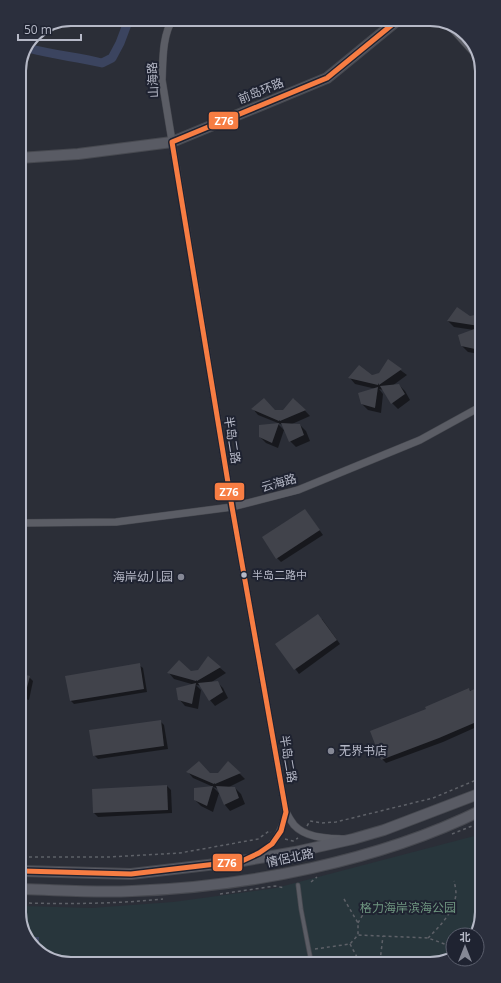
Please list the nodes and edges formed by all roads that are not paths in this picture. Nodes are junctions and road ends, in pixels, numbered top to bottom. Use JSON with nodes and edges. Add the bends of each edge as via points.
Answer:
{"nodes":[{"id":1,"x":169,"y":26,"type":"edge"},
{"id":2,"x":390,"y":26,"type":"edge"},
{"id":3,"x":172,"y":142,"type":"junction"},
{"id":4,"x":26,"y":158,"type":"edge"},
{"id":5,"x":475,"y":410,"type":"edge"},
{"id":6,"x":232,"y":507,"type":"junction"},
{"id":7,"x":26,"y":523,"type":"edge"},
{"id":8,"x":475,"y":796,"type":"edge"},
{"id":9,"x":286,"y":812,"type":"junction"},
{"id":10,"x":475,"y":813,"type":"edge"},
{"id":11,"x":353,"y":840,"type":"junction"},
{"id":12,"x":242,"y":862,"type":"junction"},
{"id":13,"x":26,"y":871,"type":"edge"},
{"id":14,"x":298,"y":885,"type":"dead end"},
{"id":15,"x":26,"y":889,"type":"edge"},
{"id":16,"x":310,"y":957,"type":"edge"}],
"edges":[{"from":1,"to":3,"type":"street","name":"山海路","via":[[163,50],[162,80]]},
{"from":2,"to":3,"type":"main road","name":"前岛环路","via":[[327,78]]},
{"from":3,"to":4,"type":"main road","name":"前岛环路"},
{"from":3,"to":6,"type":"street","name":"半岛二路"},
{"from":5,"to":6,"type":"street","name":"云海路","via":[[420,440],[298,490]]},
{"from":6,"to":7,"type":"street","name":"云海路","via":[[116,522]]},
{"from":6,"to":9,"type":"street","name":"半岛二路"},
{"from":8,"to":11,"type":"main road","name":"情侶北路"},
{"from":9,"to":11,"type":"street","via":[[294,825],[312,836]]},
{"from":9,"to":12,"type":"street","via":[[283,824],[270,847]]},
{"from":10,"to":15,"type":"main road","name":"情侶北路","via":[[453,824],[379,850],[298,871],[247,880],[174,889],[130,891]]},
{"from":11,"to":12,"type":"main road","name":"情侶北路"},
{"from":12,"to":13,"type":"main road","name":"情侶北路","via":[[131,874]]},
{"from":14,"to":16,"type":"lane"}]}
